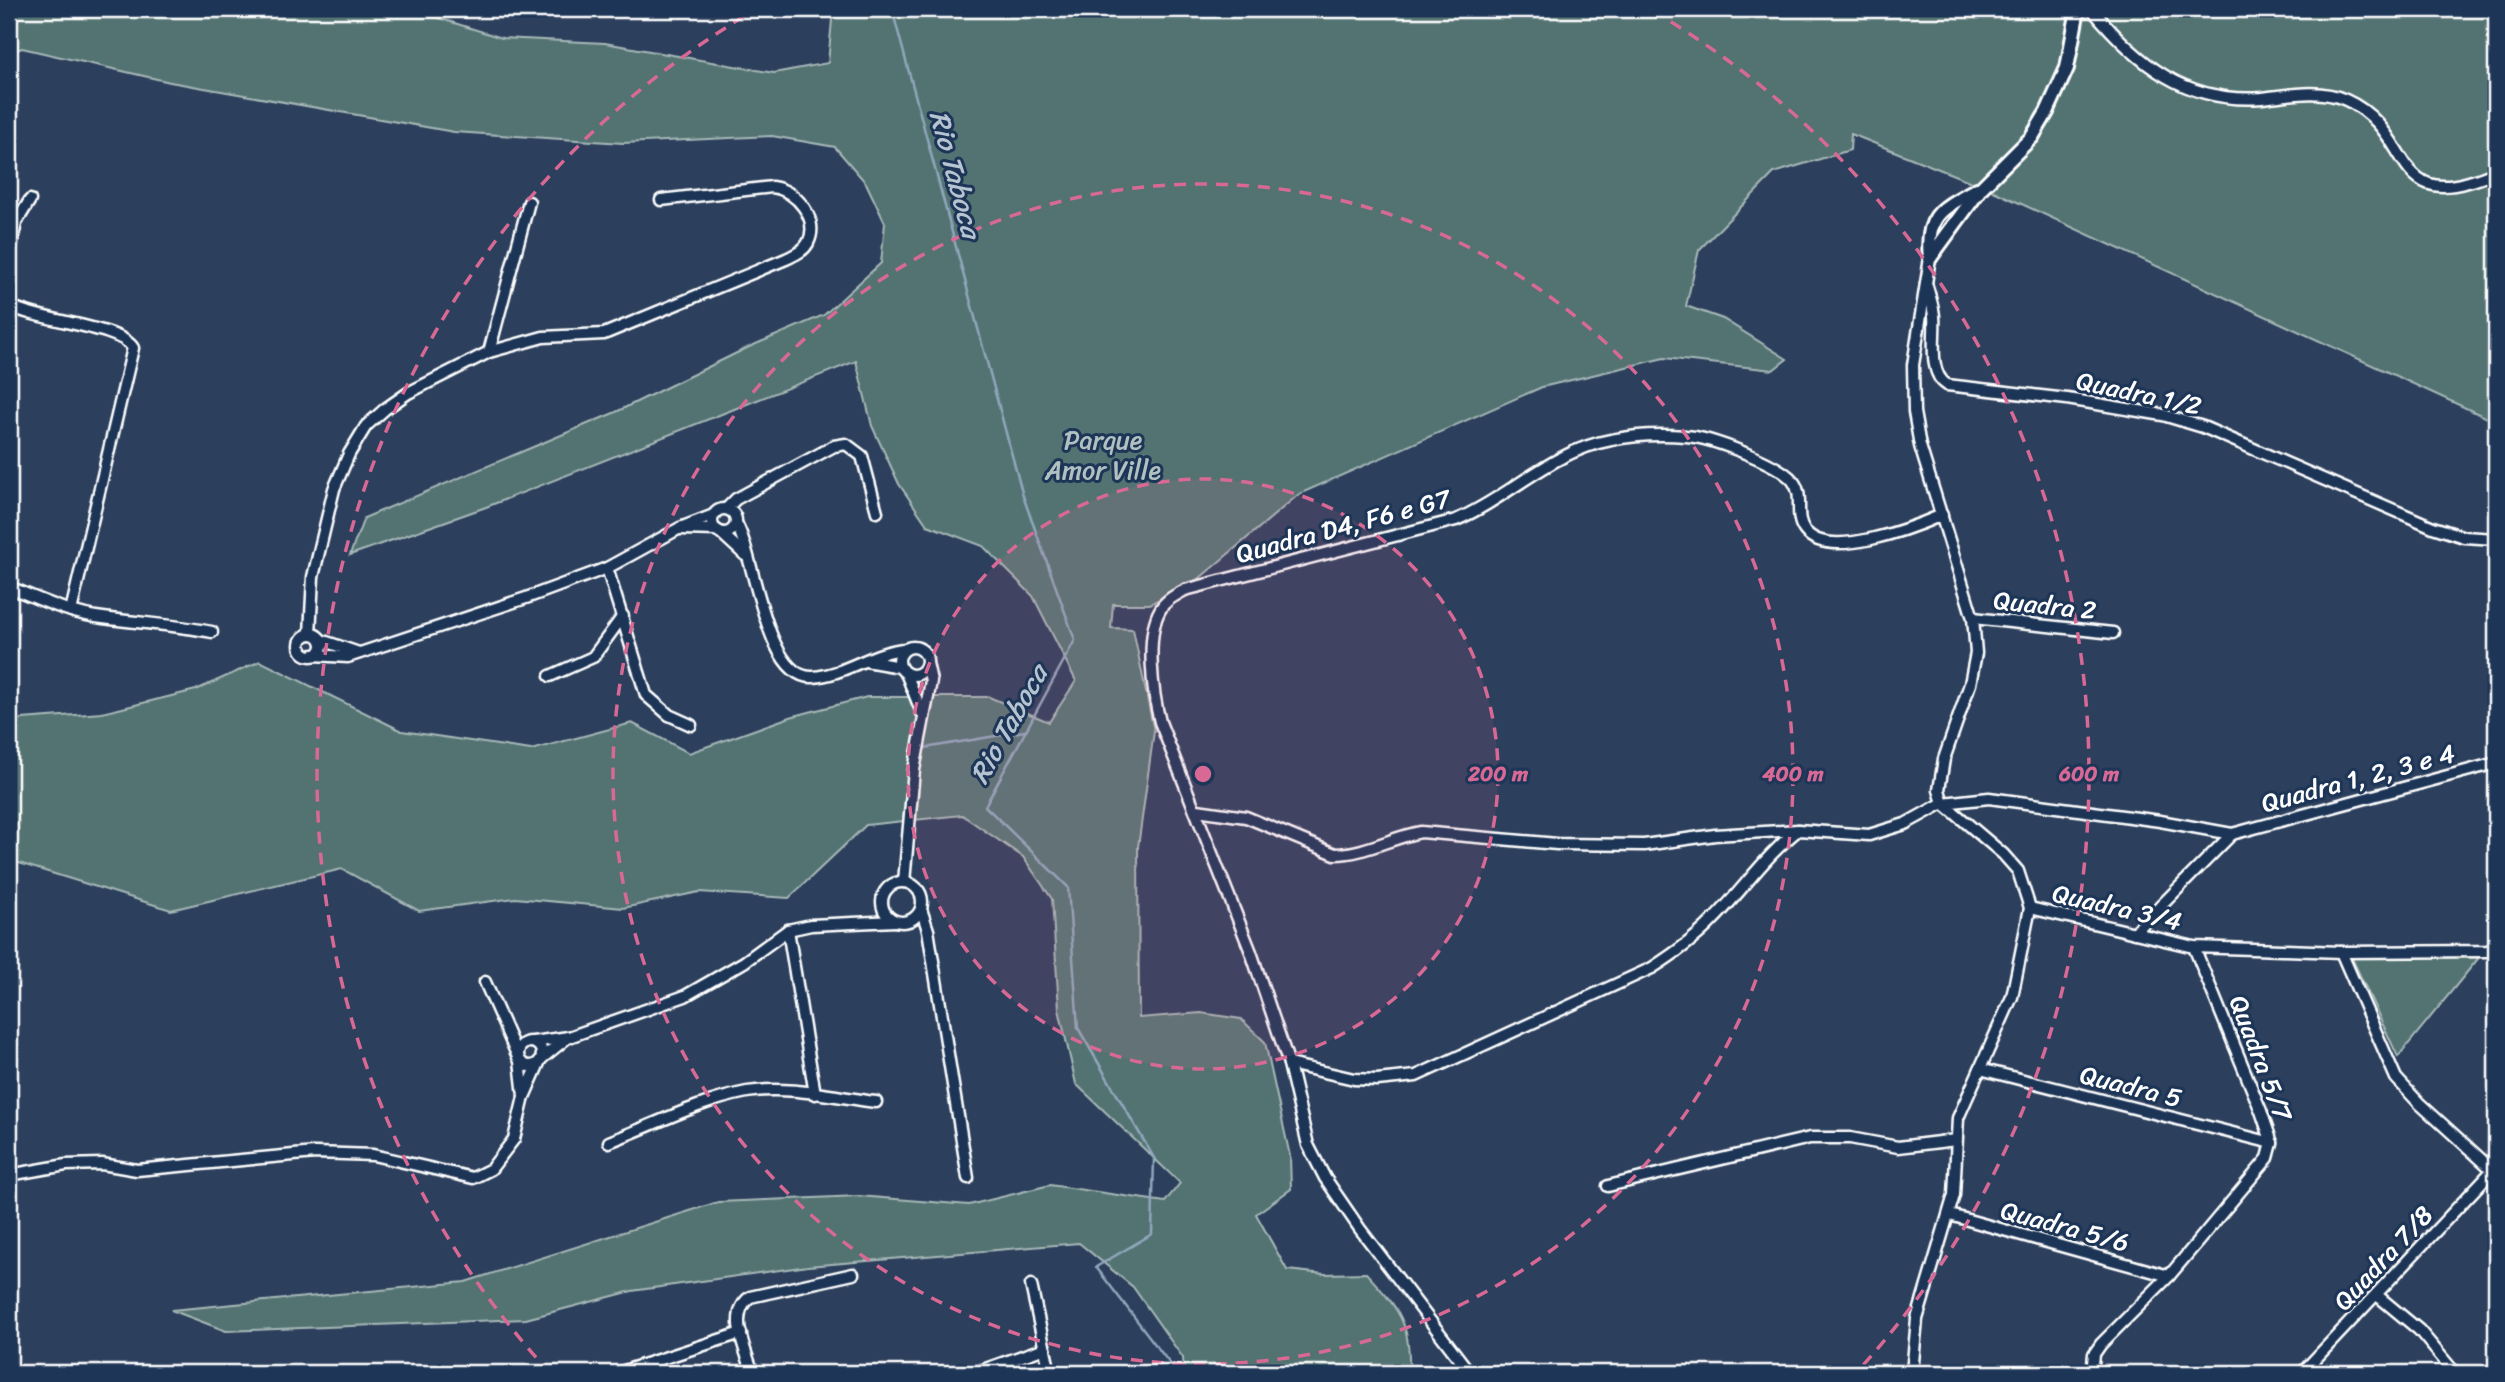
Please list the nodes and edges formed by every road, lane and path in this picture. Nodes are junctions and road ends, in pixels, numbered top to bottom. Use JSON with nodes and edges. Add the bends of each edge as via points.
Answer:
{"nodes":[{"id":1,"x":2078,"y":9,"type":"edge"},
{"id":2,"x":2092,"y":9,"type":"edge"},
{"id":3,"x":2496,"y":172,"type":"edge"},
{"id":4,"x":1980,"y":188,"type":"junction"},
{"id":5,"x":30,"y":200,"type":"dead end"},
{"id":6,"x":661,"y":200,"type":"dead end"},
{"id":7,"x":529,"y":202,"type":"dead end"},
{"id":8,"x":9,"y":258,"type":"edge"},
{"id":9,"x":1930,"y":258,"type":"junction"},
{"id":10,"x":1925,"y":279,"type":"junction"},
{"id":11,"x":9,"y":305,"type":"edge"},
{"id":12,"x":489,"y":352,"type":"junction"},
{"id":13,"x":742,"y":496,"type":"junction"},
{"id":14,"x":726,"y":509,"type":"junction"},
{"id":15,"x":877,"y":512,"type":"dead end"},
{"id":16,"x":713,"y":515,"type":"junction"},
{"id":17,"x":1942,"y":515,"type":"junction"},
{"id":18,"x":736,"y":520,"type":"junction"},
{"id":19,"x":680,"y":528,"type":"junction"},
{"id":20,"x":719,"y":531,"type":"junction"},
{"id":21,"x":2496,"y":539,"type":"edge"},
{"id":22,"x":746,"y":555,"type":"junction"},
{"id":23,"x":607,"y":568,"type":"junction"},
{"id":24,"x":9,"y":587,"type":"edge"},
{"id":25,"x":71,"y":611,"type":"junction"},
{"id":26,"x":624,"y":616,"type":"junction"},
{"id":27,"x":1973,"y":618,"type":"junction"},
{"id":28,"x":212,"y":632,"type":"dead end"},
{"id":29,"x":2113,"y":633,"type":"dead end"},
{"id":30,"x":310,"y":634,"type":"junction"},
{"id":31,"x":321,"y":640,"type":"junction"},
{"id":32,"x":905,"y":649,"type":"junction"},
{"id":33,"x":359,"y":654,"type":"junction"},
{"id":34,"x":313,"y":655,"type":"junction"},
{"id":35,"x":862,"y":660,"type":"junction"},
{"id":36,"x":927,"y":663,"type":"junction"},
{"id":37,"x":903,"y":671,"type":"junction"},
{"id":38,"x":550,"y":676,"type":"dead end"},
{"id":39,"x":922,"y":714,"type":"junction"},
{"id":40,"x":691,"y":725,"type":"dead end"},
{"id":41,"x":2496,"y":763,"type":"edge"},
{"id":42,"x":1943,"y":803,"type":"junction"},
{"id":43,"x":1197,"y":810,"type":"junction"},
{"id":44,"x":1798,"y":830,"type":"junction"},
{"id":45,"x":2231,"y":834,"type":"junction"},
{"id":46,"x":904,"y":883,"type":"junction"},
{"id":47,"x":883,"y":908,"type":"junction"},
{"id":48,"x":2030,"y":908,"type":"junction"},
{"id":49,"x":921,"y":909,"type":"junction"},
{"id":50,"x":895,"y":921,"type":"junction"},
{"id":51,"x":908,"y":922,"type":"junction"},
{"id":52,"x":865,"y":925,"type":"junction"},
{"id":53,"x":788,"y":930,"type":"junction"},
{"id":54,"x":928,"y":930,"type":"junction"},
{"id":55,"x":2134,"y":933,"type":"junction"},
{"id":56,"x":2194,"y":947,"type":"junction"},
{"id":57,"x":2491,"y":949,"type":"edge"},
{"id":58,"x":2341,"y":952,"type":"junction"},
{"id":59,"x":2496,"y":958,"type":"edge"},
{"id":60,"x":485,"y":982,"type":"dead end"},
{"id":61,"x":506,"y":1028,"type":"junction"},
{"id":62,"x":569,"y":1037,"type":"junction"},
{"id":63,"x":532,"y":1042,"type":"junction"},
{"id":64,"x":519,"y":1059,"type":"junction"},
{"id":65,"x":540,"y":1061,"type":"junction"},
{"id":66,"x":1289,"y":1064,"type":"junction"},
{"id":67,"x":1980,"y":1069,"type":"junction"},
{"id":68,"x":815,"y":1094,"type":"junction"},
{"id":69,"x":524,"y":1097,"type":"junction"},
{"id":70,"x":876,"y":1102,"type":"dead end"},
{"id":71,"x":1956,"y":1140,"type":"junction"},
{"id":72,"x":609,"y":1142,"type":"dead end"},
{"id":73,"x":2272,"y":1143,"type":"junction"},
{"id":74,"x":2495,"y":1172,"type":"edge"},
{"id":75,"x":9,"y":1175,"type":"edge"},
{"id":76,"x":968,"y":1178,"type":"dead end"},
{"id":77,"x":1608,"y":1185,"type":"dead end"},
{"id":78,"x":1950,"y":1216,"type":"junction"},
{"id":79,"x":853,"y":1274,"type":"dead end"},
{"id":80,"x":2169,"y":1276,"type":"junction"},
{"id":81,"x":1031,"y":1285,"type":"dead end"},
{"id":82,"x":2378,"y":1296,"type":"junction"},
{"id":83,"x":741,"y":1333,"type":"junction"},
{"id":84,"x":1045,"y":1348,"type":"junction"},
{"id":85,"x":618,"y":1373,"type":"edge"},
{"id":86,"x":752,"y":1373,"type":"edge"},
{"id":87,"x":974,"y":1373,"type":"edge"},
{"id":88,"x":1050,"y":1373,"type":"edge"},
{"id":89,"x":1469,"y":1373,"type":"edge"},
{"id":90,"x":1912,"y":1373,"type":"edge"},
{"id":91,"x":2092,"y":1373,"type":"edge"},
{"id":92,"x":2302,"y":1373,"type":"edge"},
{"id":93,"x":2455,"y":1373,"type":"edge"}],
"edges":[{"from":1,"to":4,"type":"street","via":[[2067,68],[2047,112],[2032,137]]},
{"from":2,"to":3,"type":"street","via":[[2138,58],[2193,90],[2239,99],[2328,94],[2359,108],[2374,121],[2406,164],[2428,184],[2454,188]]},
{"from":4,"to":9,"type":"street"},
{"from":4,"to":9,"type":"street","via":[[1936,216],[1928,228]]},
{"from":5,"to":8,"type":"street","via":[[16,223]]},
{"from":6,"to":12,"type":"street","via":[[786,189],[799,200],[811,233],[803,250],[786,259],[625,328],[587,337],[543,337]]},
{"from":7,"to":12,"type":"street"},
{"from":9,"to":10,"type":"street"},
{"from":10,"to":17,"type":"street","via":[[1913,365],[1914,412]]},
{"from":10,"to":21,"type":"street","name":"Quadra 1/2","via":[[1934,314],[1936,369],[1947,385],[2163,415],[2203,427],[2433,527],[2463,537]]},
{"from":11,"to":25,"type":"street","via":[[122,336],[133,348]]},
{"from":12,"to":30,"type":"street","via":[[408,393],[366,426],[334,489],[313,577]]},
{"from":13,"to":14,"type":"street"},
{"from":13,"to":15,"type":"street","via":[[834,446],[846,444],[862,456]]},
{"from":13,"to":18,"type":"street"},
{"from":14,"to":16,"type":"street"},
{"from":14,"to":18,"type":"street"},
{"from":16,"to":19,"type":"street"},
{"from":16,"to":20,"type":"street"},
{"from":17,"to":27,"type":"street"},
{"from":17,"to":43,"type":"street","name":"Quadra D4, F6 e G7","via":[[1868,541],[1823,541],[1813,538],[1801,524],[1793,481],[1770,465],[1687,436],[1611,440],[1558,459],[1456,520],[1185,590],[1163,605],[1155,621],[1154,696],[1160,723]]},
{"from":18,"to":20,"type":"street","via":[[730,531]]},
{"from":18,"to":22,"type":"street"},
{"from":19,"to":20,"type":"street"},
{"from":19,"to":23,"type":"street"},
{"from":20,"to":22,"type":"street"},
{"from":22,"to":35,"type":"street","via":[[779,654],[790,668],[812,677]]},
{"from":23,"to":26,"type":"street"},
{"from":23,"to":33,"type":"street"},
{"from":24,"to":25,"type":"street"},
{"from":25,"to":28,"type":"street"},
{"from":26,"to":38,"type":"street","via":[[593,657]]},
{"from":26,"to":40,"type":"street","via":[[646,695],[668,715]]},
{"from":27,"to":29,"type":"street","name":"Quadra 2"},
{"from":27,"to":42,"type":"street","via":[[1974,668],[1944,759],[1940,777]]},
{"from":30,"to":31,"type":"street"},
{"from":30,"to":34,"type":"street","via":[[301,646]]},
{"from":31,"to":33,"type":"street"},
{"from":31,"to":34,"type":"street","via":[[321,650]]},
{"from":32,"to":35,"type":"street"},
{"from":32,"to":36,"type":"street","via":[[922,650]]},
{"from":32,"to":37,"type":"street","via":[[900,655]]},
{"from":33,"to":34,"type":"street","via":[[339,658]]},
{"from":35,"to":37,"type":"street"},
{"from":36,"to":37,"type":"street","via":[[919,674]]},
{"from":36,"to":39,"type":"street","via":[[930,681]]},
{"from":37,"to":39,"type":"street"},
{"from":39,"to":46,"type":"street"},
{"from":41,"to":45,"type":"street","name":"Quadra 1, 2, 3 e 4"},
{"from":42,"to":44,"type":"street","via":[[1905,824],[1869,835]]},
{"from":42,"to":45,"type":"street","via":[[2014,800]]},
{"from":42,"to":48,"type":"street","via":[[2018,871]]},
{"from":43,"to":44,"type":"street","via":[[1246,817],[1335,854],[1351,854],[1421,832],[1557,844],[1644,845]]},
{"from":43,"to":66,"type":"street"},
{"from":44,"to":66,"type":"street","via":[[1773,849],[1713,921],[1672,955],[1457,1060],[1416,1076],[1377,1080]]},
{"from":45,"to":55,"type":"street"},
{"from":46,"to":47,"type":"street","via":[[885,892]]},
{"from":46,"to":49,"type":"street","via":[[919,891]]},
{"from":47,"to":50,"type":"street"},
{"from":47,"to":52,"type":"street"},
{"from":48,"to":55,"type":"street","name":"Quadra 3/4"},
{"from":48,"to":67,"type":"street","via":[[2012,997]]},
{"from":49,"to":51,"type":"street"},
{"from":49,"to":54,"type":"street"},
{"from":50,"to":51,"type":"street"},
{"from":50,"to":52,"type":"street"},
{"from":51,"to":54,"type":"street"},
{"from":52,"to":53,"type":"street"},
{"from":53,"to":62,"type":"street","via":[[685,996]]},
{"from":53,"to":68,"type":"street"},
{"from":54,"to":76,"type":"street"},
{"from":55,"to":56,"type":"street","name":"Quadra 3/4"},
{"from":56,"to":58,"type":"street","name":"Quadra 3/4"},
{"from":56,"to":73,"type":"street","name":"Quadra 5/7"},
{"from":57,"to":58,"type":"street","name":"Quadra 3/4"},
{"from":57,"to":59,"type":"street"},
{"from":58,"to":74,"type":"street","via":[[2396,1077]]},
{"from":60,"to":61,"type":"street"},
{"from":61,"to":63,"type":"street"},
{"from":61,"to":64,"type":"street"},
{"from":62,"to":63,"type":"street"},
{"from":62,"to":65,"type":"street"},
{"from":63,"to":64,"type":"street","via":[[520,1046]]},
{"from":63,"to":65,"type":"street","via":[[542,1051]]},
{"from":64,"to":65,"type":"street","via":[[529,1066]]},
{"from":64,"to":69,"type":"street"},
{"from":65,"to":69,"type":"street"},
{"from":66,"to":89,"type":"street","via":[[1308,1145],[1325,1178]]},
{"from":67,"to":71,"type":"street","via":[[1958,1118]]},
{"from":67,"to":73,"type":"street","name":"Quadra 5"},
{"from":68,"to":70,"type":"street"},
{"from":68,"to":72,"type":"street","via":[[747,1092]]},
{"from":69,"to":75,"type":"street","via":[[514,1139],[504,1155],[473,1178],[373,1154],[316,1153],[137,1170],[102,1164],[66,1165]]},
{"from":71,"to":77,"type":"street","via":[[1898,1147],[1850,1138],[1810,1138]]},
{"from":71,"to":78,"type":"street"},
{"from":73,"to":80,"type":"street","name":"Quadra 5/7","via":[[2269,1158],[2256,1176]]},
{"from":74,"to":82,"type":"street","name":"Quadra 7/8"},
{"from":78,"to":80,"type":"street","name":"Quadra 5/6"},
{"from":78,"to":90,"type":"street","via":[[1917,1319]]},
{"from":79,"to":83,"type":"street","via":[[750,1297],[740,1308]]},
{"from":80,"to":91,"type":"street","name":"Quadra 5/7","via":[[2101,1345],[2094,1354]]},
{"from":81,"to":84,"type":"street"},
{"from":82,"to":92,"type":"street","name":"Quadra 7/8"},
{"from":82,"to":93,"type":"street","via":[[2418,1330]]},
{"from":83,"to":85,"type":"street"},
{"from":83,"to":86,"type":"street"},
{"from":84,"to":87,"type":"street"},
{"from":84,"to":88,"type":"street"}]}
